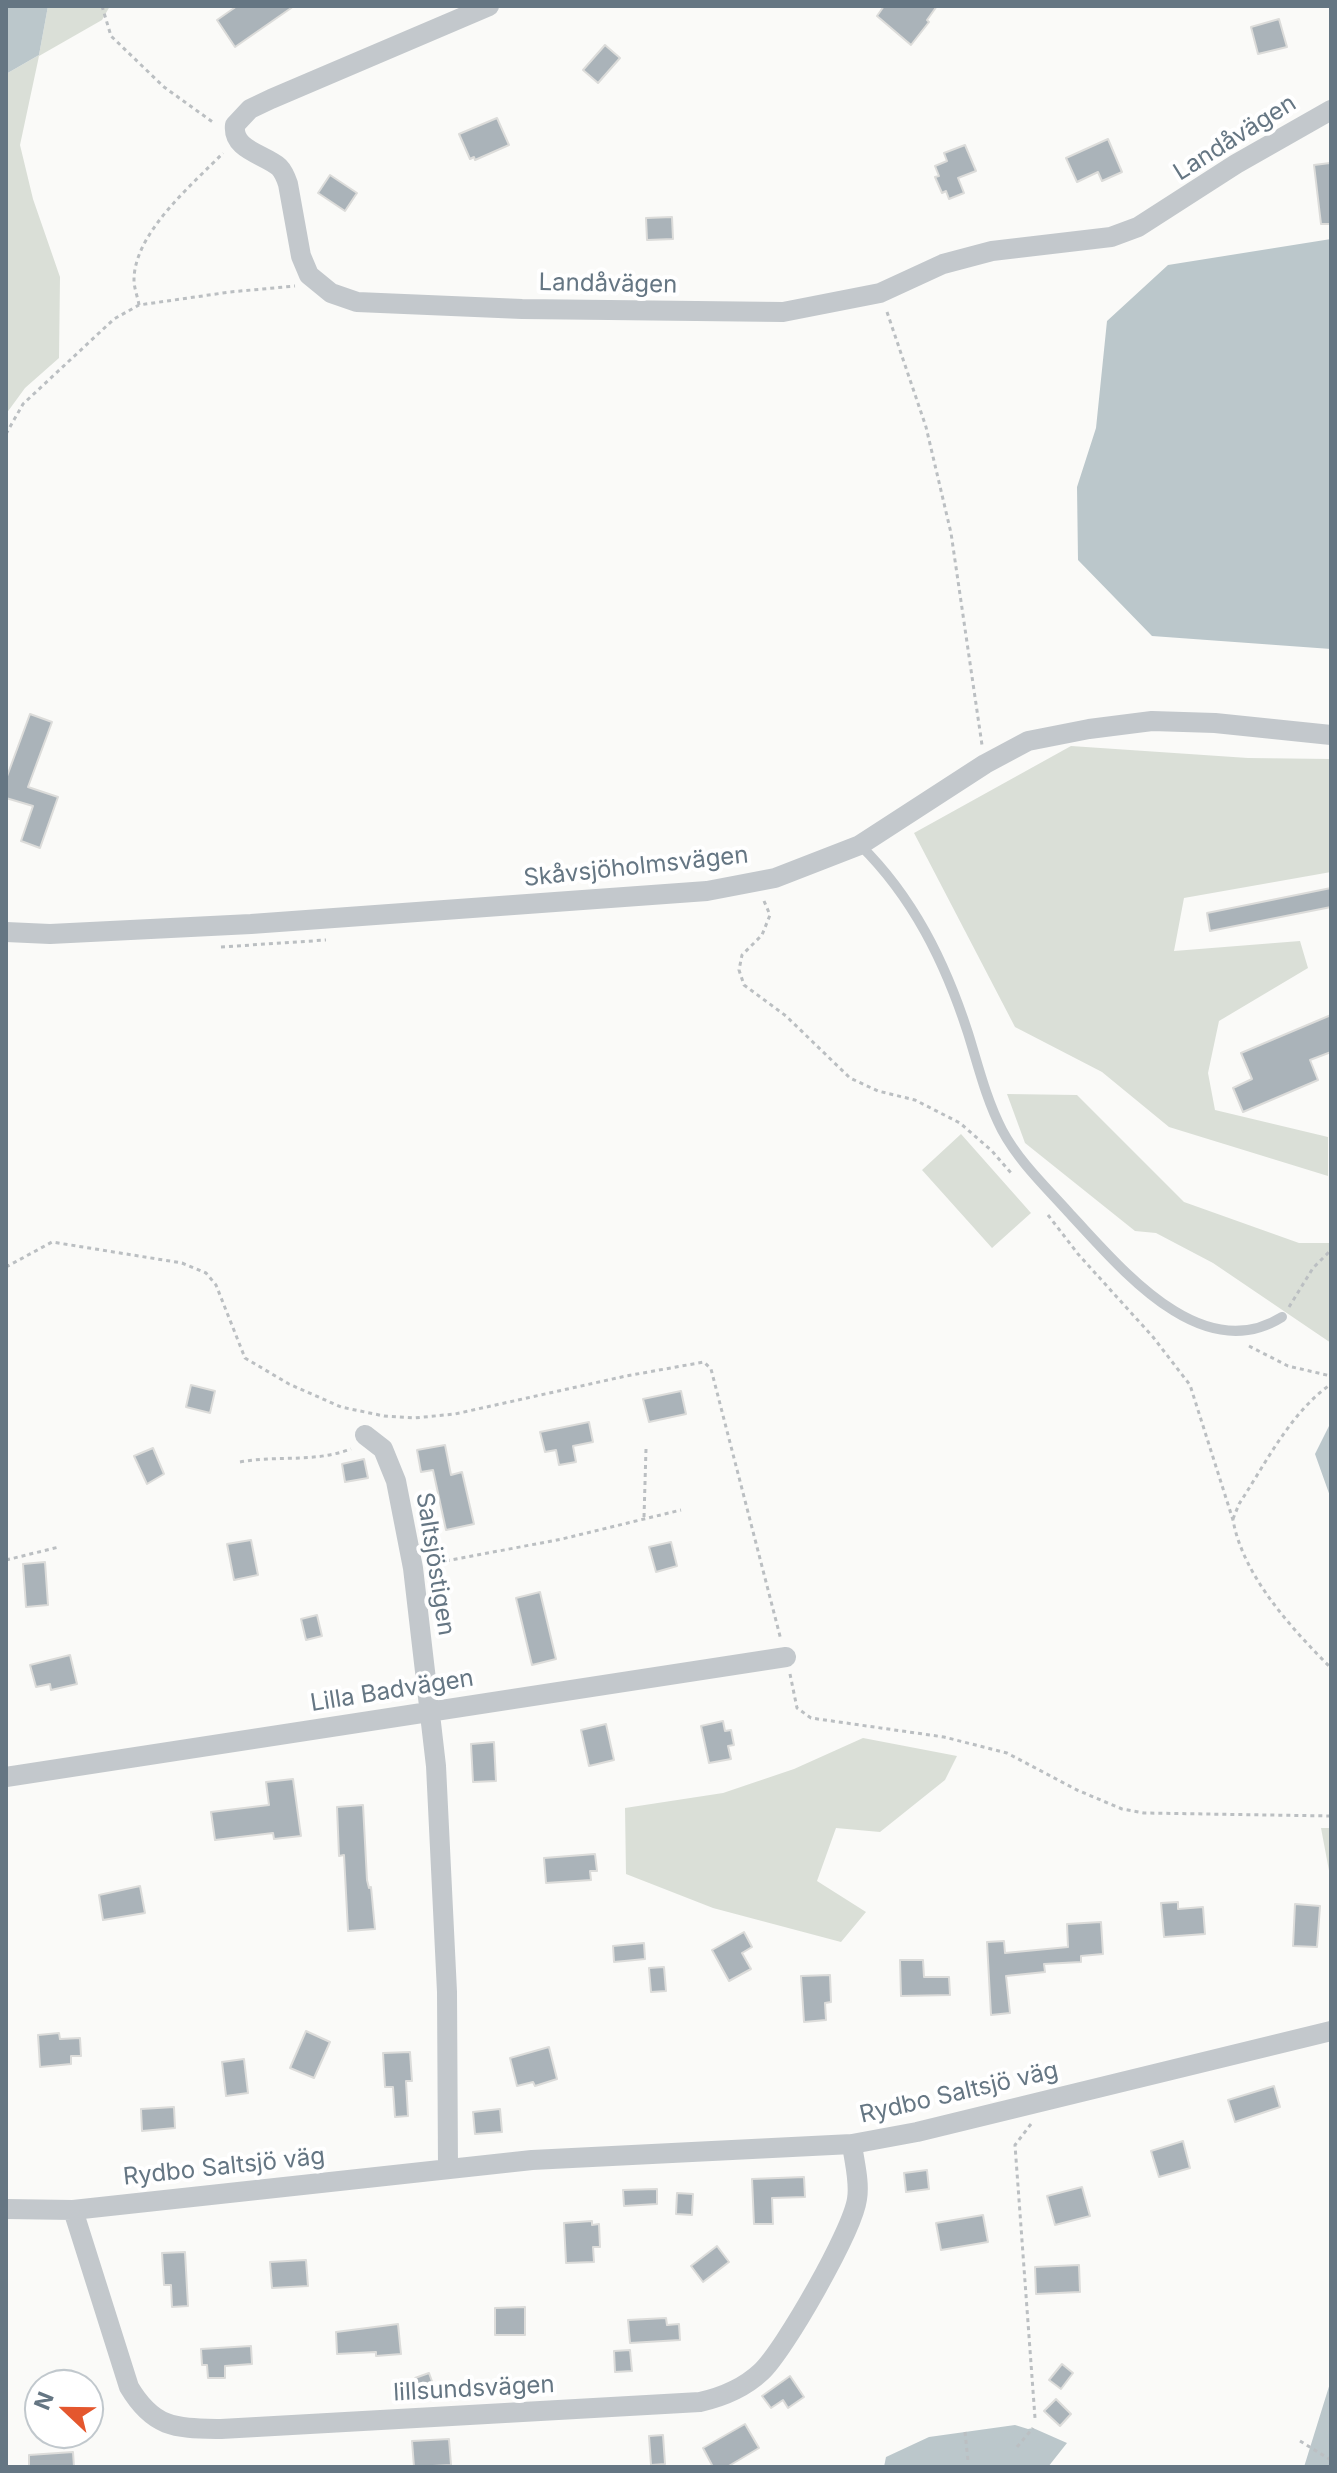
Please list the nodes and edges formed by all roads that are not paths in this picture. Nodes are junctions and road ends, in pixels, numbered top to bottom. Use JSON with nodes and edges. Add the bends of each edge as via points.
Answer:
{"nodes":[{"id":1,"x":489,"y":6,"type":"edge"},
{"id":2,"x":1331,"y":110,"type":"edge"},
{"id":3,"x":1331,"y":735,"type":"edge"},
{"id":4,"x":860,"y":845,"type":"junction"},
{"id":5,"x":6,"y":932,"type":"edge"},
{"id":6,"x":1282,"y":1317,"type":"road end"},
{"id":7,"x":370,"y":1438,"type":"road end"},
{"id":8,"x":786,"y":1657,"type":"road end"},
{"id":9,"x":430,"y":1712,"type":"junction"},
{"id":10,"x":6,"y":1777,"type":"edge"},
{"id":11,"x":1331,"y":2031,"type":"edge"},
{"id":12,"x":852,"y":2144,"type":"junction"},
{"id":13,"x":448,"y":2168,"type":"junction"},
{"id":14,"x":6,"y":2209,"type":"edge"},
{"id":15,"x":73,"y":2210,"type":"junction"}],
"edges":[{"from":1,"to":2,"type":"street","name":"Landåvägen","via":[[250,109],[235,125],[237,140],[284,173],[309,275],[342,298],[381,304],[783,312],[880,293],[943,264],[992,251],[1111,237],[1138,227]]},
{"from":3,"to":4,"type":"street","name":"Skåvsjöholmsvägen","via":[[1152,721],[1028,741]]},
{"from":4,"to":5,"type":"street","name":"Skåvsjöholmsvägen","via":[[775,878],[707,891],[251,924]]},
{"from":4,"to":6,"type":"lane","via":[[918,915],[967,1030],[990,1106],[1013,1149],[1156,1299],[1190,1320],[1222,1330],[1259,1328]]},
{"from":7,"to":9,"type":"street","name":"Saltsjöstigen","via":[[393,1469],[413,1568]]},
{"from":8,"to":9,"type":"street","name":"Lilla Badvägen"},
{"from":9,"to":10,"type":"street","name":"Lilla Badvägen"},
{"from":9,"to":13,"type":"street","via":[[447,1992]]},
{"from":11,"to":12,"type":"street","name":"Rydbo Saltsjö väg"},
{"from":12,"to":13,"type":"street","name":"Rydbo Saltsjö väg"},
{"from":12,"to":15,"type":"street","name":"lillsundsvägen","via":[[855,2208],[781,2347],[751,2380],[700,2402],[221,2429],[166,2424],[146,2411],[129,2387]]},
{"from":13,"to":15,"type":"street","name":"Rydbo Saltsjö väg"},
{"from":14,"to":15,"type":"street","name":"Rydbo Saltsjö väg"}]}
